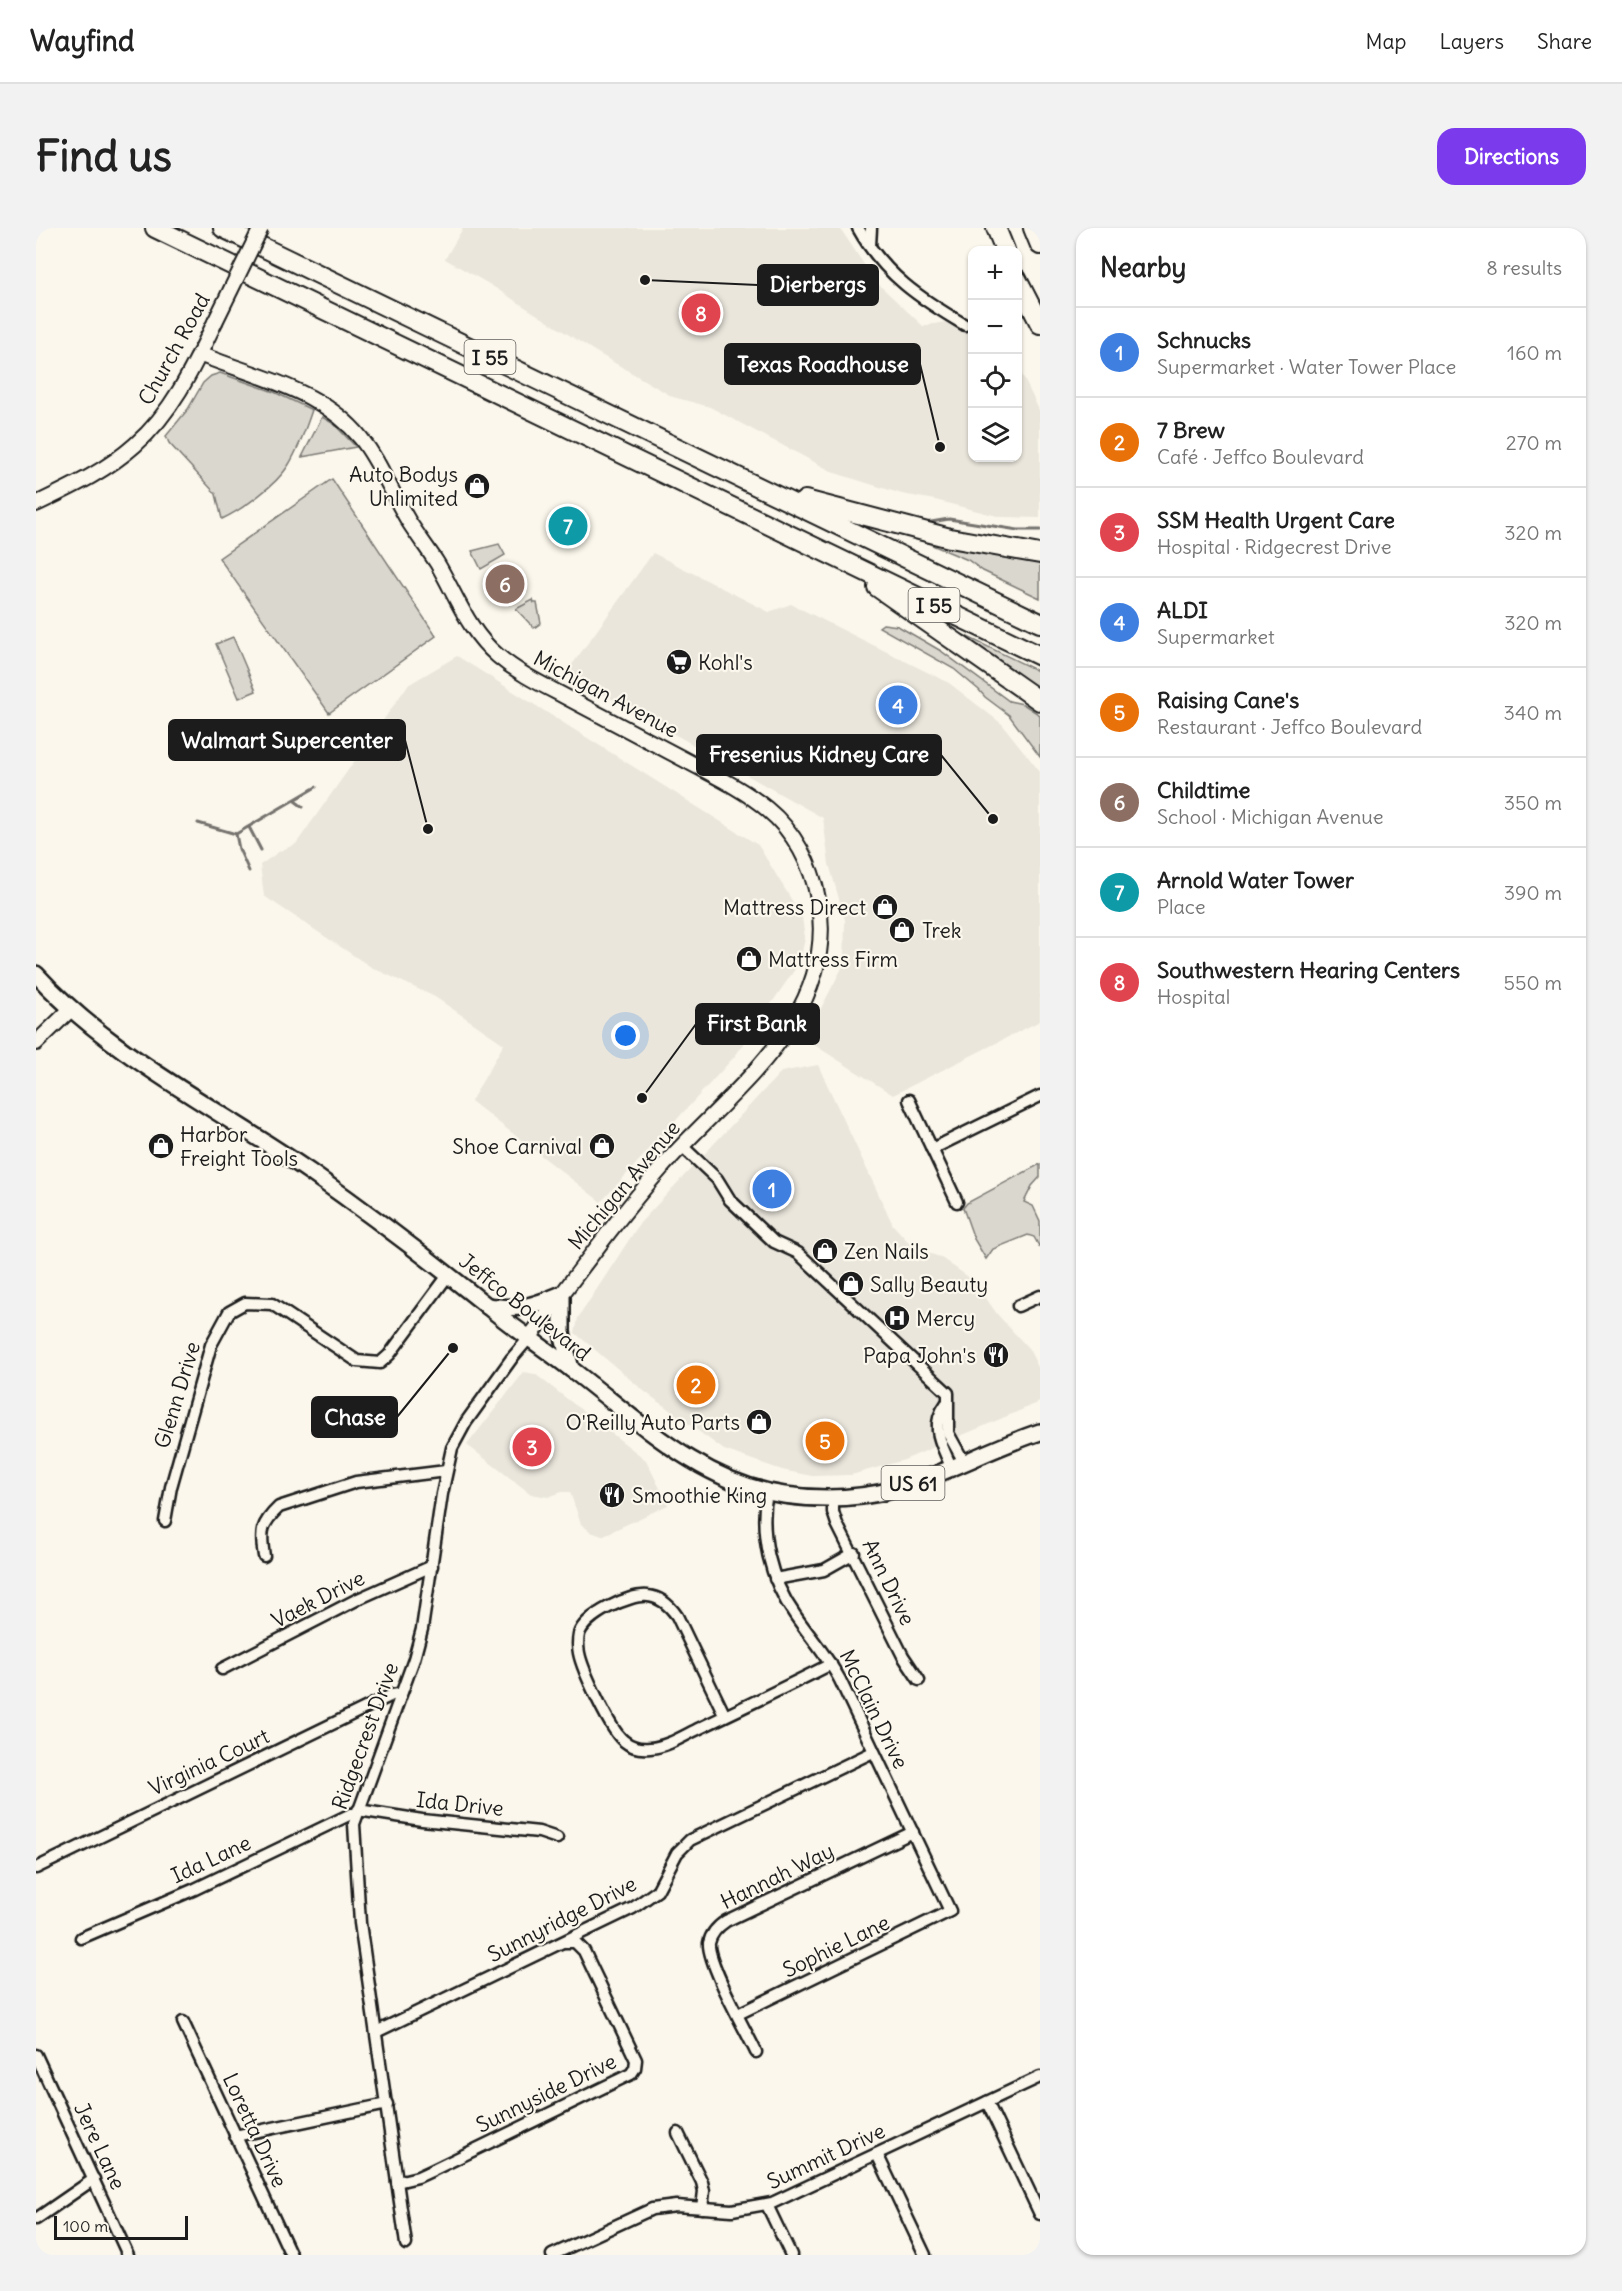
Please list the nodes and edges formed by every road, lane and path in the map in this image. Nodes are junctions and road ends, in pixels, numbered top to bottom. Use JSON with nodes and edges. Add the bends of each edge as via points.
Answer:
{"nodes":[{"id":1,"x":155,"y":228,"type":"edge"},
{"id":2,"x":223,"y":228,"type":"edge"},
{"id":3,"x":261,"y":228,"type":"edge"},
{"id":4,"x":858,"y":228,"type":"edge"},
{"id":5,"x":871,"y":228,"type":"edge"},
{"id":6,"x":996,"y":228,"type":"edge"},
{"id":7,"x":1033,"y":228,"type":"edge"},
{"id":8,"x":870,"y":246,"type":"junction"},
{"id":9,"x":1003,"y":246,"type":"edge"},
{"id":10,"x":1040,"y":246,"type":"edge"},
{"id":11,"x":1022,"y":289,"type":"edge"},
{"id":12,"x":1040,"y":324,"type":"edge"},
{"id":13,"x":965,"y":325,"type":"dead end"},
{"id":14,"x":199,"y":354,"type":"junction"},
{"id":15,"x":757,"y":486,"type":"junction"},
{"id":16,"x":36,"y":504,"type":"edge"},
{"id":17,"x":829,"y":554,"type":"junction"},
{"id":18,"x":1040,"y":554,"type":"edge"},
{"id":19,"x":1040,"y":623,"type":"edge"},
{"id":20,"x":1040,"y":656,"type":"edge"},
{"id":21,"x":1040,"y":700,"type":"edge"},
{"id":22,"x":36,"y":974,"type":"edge"},
{"id":23,"x":70,"y":1009,"type":"junction"},
{"id":24,"x":36,"y":1043,"type":"edge"},
{"id":25,"x":1040,"y":1096,"type":"edge"},
{"id":26,"x":909,"y":1100,"type":"dead end"},
{"id":27,"x":682,"y":1146,"type":"junction"},
{"id":28,"x":932,"y":1149,"type":"junction"},
{"id":29,"x":957,"y":1202,"type":"dead end"},
{"id":30,"x":449,"y":1274,"type":"junction"},
{"id":31,"x":562,"y":1294,"type":"junction"},
{"id":32,"x":1040,"y":1296,"type":"edge"},
{"id":33,"x":486,"y":1305,"type":"junction"},
{"id":34,"x":1018,"y":1306,"type":"dead end"},
{"id":35,"x":529,"y":1338,"type":"junction"},
{"id":36,"x":571,"y":1368,"type":"junction"},
{"id":37,"x":1040,"y":1432,"type":"edge"},
{"id":38,"x":957,"y":1464,"type":"junction"},
{"id":39,"x":447,"y":1471,"type":"junction"},
{"id":40,"x":767,"y":1491,"type":"junction"},
{"id":41,"x":833,"y":1497,"type":"junction"},
{"id":42,"x":165,"y":1521,"type":"dead end"},
{"id":43,"x":854,"y":1553,"type":"junction"},
{"id":44,"x":264,"y":1556,"type":"dead end"},
{"id":45,"x":432,"y":1566,"type":"junction"},
{"id":46,"x":775,"y":1579,"type":"junction"},
{"id":47,"x":831,"y":1664,"type":"junction"},
{"id":48,"x":222,"y":1669,"type":"dead end"},
{"id":49,"x":919,"y":1680,"type":"dead end"},
{"id":50,"x":399,"y":1694,"type":"junction"},
{"id":51,"x":725,"y":1716,"type":"junction"},
{"id":52,"x":873,"y":1752,"type":"junction"},
{"id":53,"x":357,"y":1812,"type":"junction"},
{"id":54,"x":913,"y":1832,"type":"junction"},
{"id":55,"x":556,"y":1838,"type":"dead end"},
{"id":56,"x":36,"y":1868,"type":"edge"},
{"id":57,"x":950,"y":1911,"type":"joint"},
{"id":58,"x":81,"y":1938,"type":"dead end"},
{"id":59,"x":563,"y":1942,"type":"junction"},
{"id":60,"x":738,"y":2014,"type":"junction"},
{"id":61,"x":183,"y":2022,"type":"dead end"},
{"id":62,"x":376,"y":2032,"type":"junction"},
{"id":63,"x":756,"y":2052,"type":"dead end"},
{"id":64,"x":36,"y":2055,"type":"edge"},
{"id":65,"x":1040,"y":2077,"type":"edge"},
{"id":66,"x":987,"y":2102,"type":"junction"},
{"id":67,"x":387,"y":2104,"type":"junction"},
{"id":68,"x":678,"y":2133,"type":"dead end"},
{"id":69,"x":235,"y":2136,"type":"junction"},
{"id":70,"x":877,"y":2154,"type":"junction"},
{"id":71,"x":94,"y":2179,"type":"junction"},
{"id":72,"x":397,"y":2182,"type":"junction"},
{"id":73,"x":767,"y":2205,"type":"junction"},
{"id":74,"x":702,"y":2208,"type":"junction"},
{"id":75,"x":1040,"y":2214,"type":"edge"},
{"id":76,"x":36,"y":2219,"type":"edge"},
{"id":77,"x":406,"y":2244,"type":"dead end"},
{"id":78,"x":128,"y":2255,"type":"edge"},
{"id":79,"x":291,"y":2255,"type":"edge"},
{"id":80,"x":552,"y":2255,"type":"edge"},
{"id":81,"x":791,"y":2255,"type":"edge"},
{"id":82,"x":925,"y":2255,"type":"edge"}],
"edges":[{"from":1,"to":17,"type":"highway","number":"I 55"},
{"from":2,"to":15,"type":"highway","number":"I 55"},
{"from":3,"to":14,"type":"street","name":"Church Road","bridge":true},
{"from":4,"to":8,"type":"street"},
{"from":5,"to":8,"type":"street"},
{"from":6,"to":9,"type":"highway"},
{"from":7,"to":10,"type":"highway"},
{"from":8,"to":13,"type":"street","via":[[909,290]]},
{"from":11,"to":12,"type":"highway"},
{"from":14,"to":16,"type":"street","name":"Church Road","via":[[173,402],[135,445],[96,473]]},
{"from":14,"to":27,"type":"street","name":"Michigan Avenue","via":[[299,392],[350,426],[381,466],[468,623],[498,656],[541,684],[744,792],[776,817],[796,843],[814,880],[821,919],[820,953],[810,991],[796,1019],[776,1045]]},
{"from":15,"to":18,"type":"highway","via":[[950,538]]},
{"from":15,"to":19,"type":"highway","number":"I 55"},
{"from":17,"to":20,"type":"highway","number":"I 55"},
{"from":17,"to":21,"type":"highway"},
{"from":22,"to":23,"type":"main road","name":"Jeffco Boulevard","number":"US 61"},
{"from":23,"to":24,"type":"street"},
{"from":23,"to":30,"type":"main road","name":"Jeffco Boulevard","number":"US 61","via":[[121,1049],[310,1173]]},
{"from":25,"to":28,"type":"street"},
{"from":26,"to":28,"type":"street"},
{"from":27,"to":31,"type":"street","name":"Michigan Avenue"},
{"from":27,"to":38,"type":"street","via":[[774,1242],[798,1253],[948,1393],[948,1433]]},
{"from":28,"to":29,"type":"street"},
{"from":30,"to":33,"type":"main road","name":"Jeffco Boulevard","number":"US 61"},
{"from":30,"to":42,"type":"street","name":"Glenn Drive","via":[[380,1363],[357,1361],[272,1304],[245,1303],[230,1312],[208,1354]]},
{"from":31,"to":33,"type":"main road","via":[[526,1308]]},
{"from":31,"to":35,"type":"street","name":"Michigan Avenue"},
{"from":31,"to":36,"type":"main road","via":[[562,1333]]},
{"from":32,"to":34,"type":"street"},
{"from":33,"to":35,"type":"main road","name":"Jeffco Boulevard","number":"US 61"},
{"from":35,"to":36,"type":"main road","name":"Jeffco Boulevard","number":"US 61"},
{"from":35,"to":39,"type":"street","name":"Ridgecrest Drive","via":[[461,1430]]},
{"from":36,"to":40,"type":"main road","name":"Jeffco Boulevard","number":"US 61","via":[[688,1459],[729,1480]]},
{"from":37,"to":38,"type":"main road","name":"Jeffco Boulevard","number":"US 61"},
{"from":38,"to":41,"type":"main road","name":"Jeffco Boulevard","number":"US 61","via":[[895,1489]]},
{"from":39,"to":44,"type":"street","via":[[356,1482],[279,1507],[262,1527]]},
{"from":39,"to":45,"type":"street","name":"Ridgecrest Drive"},
{"from":40,"to":41,"type":"main road","name":"Jeffco Boulevard","number":"US 61"},
{"from":40,"to":46,"type":"street","name":"McClain Drive","via":[[765,1536]]},
{"from":41,"to":43,"type":"street","name":"Ann Drive","via":[[835,1518]]},
{"from":43,"to":46,"type":"street","via":[[824,1570]]},
{"from":43,"to":49,"type":"street","name":"Ann Drive","via":[[903,1656]]},
{"from":45,"to":48,"type":"street","name":"Vaek Drive"},
{"from":45,"to":50,"type":"street","name":"Ridgecrest Drive","via":[[422,1629]]},
{"from":46,"to":47,"type":"street","name":"McClain Drive","via":[[794,1614]]},
{"from":47,"to":51,"type":"street"},
{"from":47,"to":52,"type":"street","name":"McClain Drive"},
{"from":50,"to":53,"type":"street","name":"Ridgecrest Drive"},
{"from":50,"to":56,"type":"street","name":"Virginia Court"},
{"from":51,"to":51,"type":"street","via":[[677,1616],[660,1600],[634,1597],[602,1611],[579,1634],[583,1666],[612,1726],[631,1746],[662,1745]]},
{"from":52,"to":54,"type":"street","name":"McClain Drive"},
{"from":52,"to":59,"type":"street","name":"Sunnyridge Drive","via":[[690,1840],[677,1853],[652,1896]]},
{"from":53,"to":55,"type":"street","name":"Ida Drive","via":[[539,1832]]},
{"from":53,"to":58,"type":"street","name":"Ida Lane","via":[[195,1890]]},
{"from":53,"to":62,"type":"street","name":"Ridgecrest Drive","via":[[354,1843],[360,1923]]},
{"from":54,"to":57,"type":"street","name":"McClain Drive"},
{"from":54,"to":60,"type":"street","name":"Hannah Way","via":[[718,1926],[709,1942],[709,1952]]},
{"from":57,"to":60,"type":"street","name":"Sophie Lane"},
{"from":59,"to":62,"type":"street","name":"Sunnyridge Drive"},
{"from":59,"to":72,"type":"street","name":"Sunnyside Drive","via":[[575,1942],[584,1951],[636,2060],[631,2074],[424,2174]]},
{"from":60,"to":63,"type":"street","name":"Hannah Way"},
{"from":61,"to":69,"type":"street","name":"Loretta Drive"},
{"from":62,"to":67,"type":"street","name":"Ridgecrest Drive"},
{"from":64,"to":71,"type":"street","name":"Jere Lane"},
{"from":65,"to":66,"type":"street","name":"Summit Drive"},
{"from":66,"to":70,"type":"street","name":"Summit Drive"},
{"from":66,"to":75,"type":"street"},
{"from":67,"to":69,"type":"street"},
{"from":67,"to":72,"type":"street","name":"Ridgecrest Drive"},
{"from":68,"to":74,"type":"street","via":[[702,2182]]},
{"from":69,"to":79,"type":"street","name":"Loretta Drive"},
{"from":70,"to":73,"type":"street","name":"Summit Drive"},
{"from":70,"to":82,"type":"street"},
{"from":71,"to":76,"type":"street"},
{"from":71,"to":78,"type":"street","name":"Jere Lane"},
{"from":72,"to":77,"type":"street","name":"Ridgecrest Drive"},
{"from":73,"to":74,"type":"street","name":"Summit Drive","via":[[732,2210]]},
{"from":73,"to":81,"type":"street"},
{"from":74,"to":80,"type":"street","name":"Summit Drive","via":[[669,2206],[641,2212]]}]}
